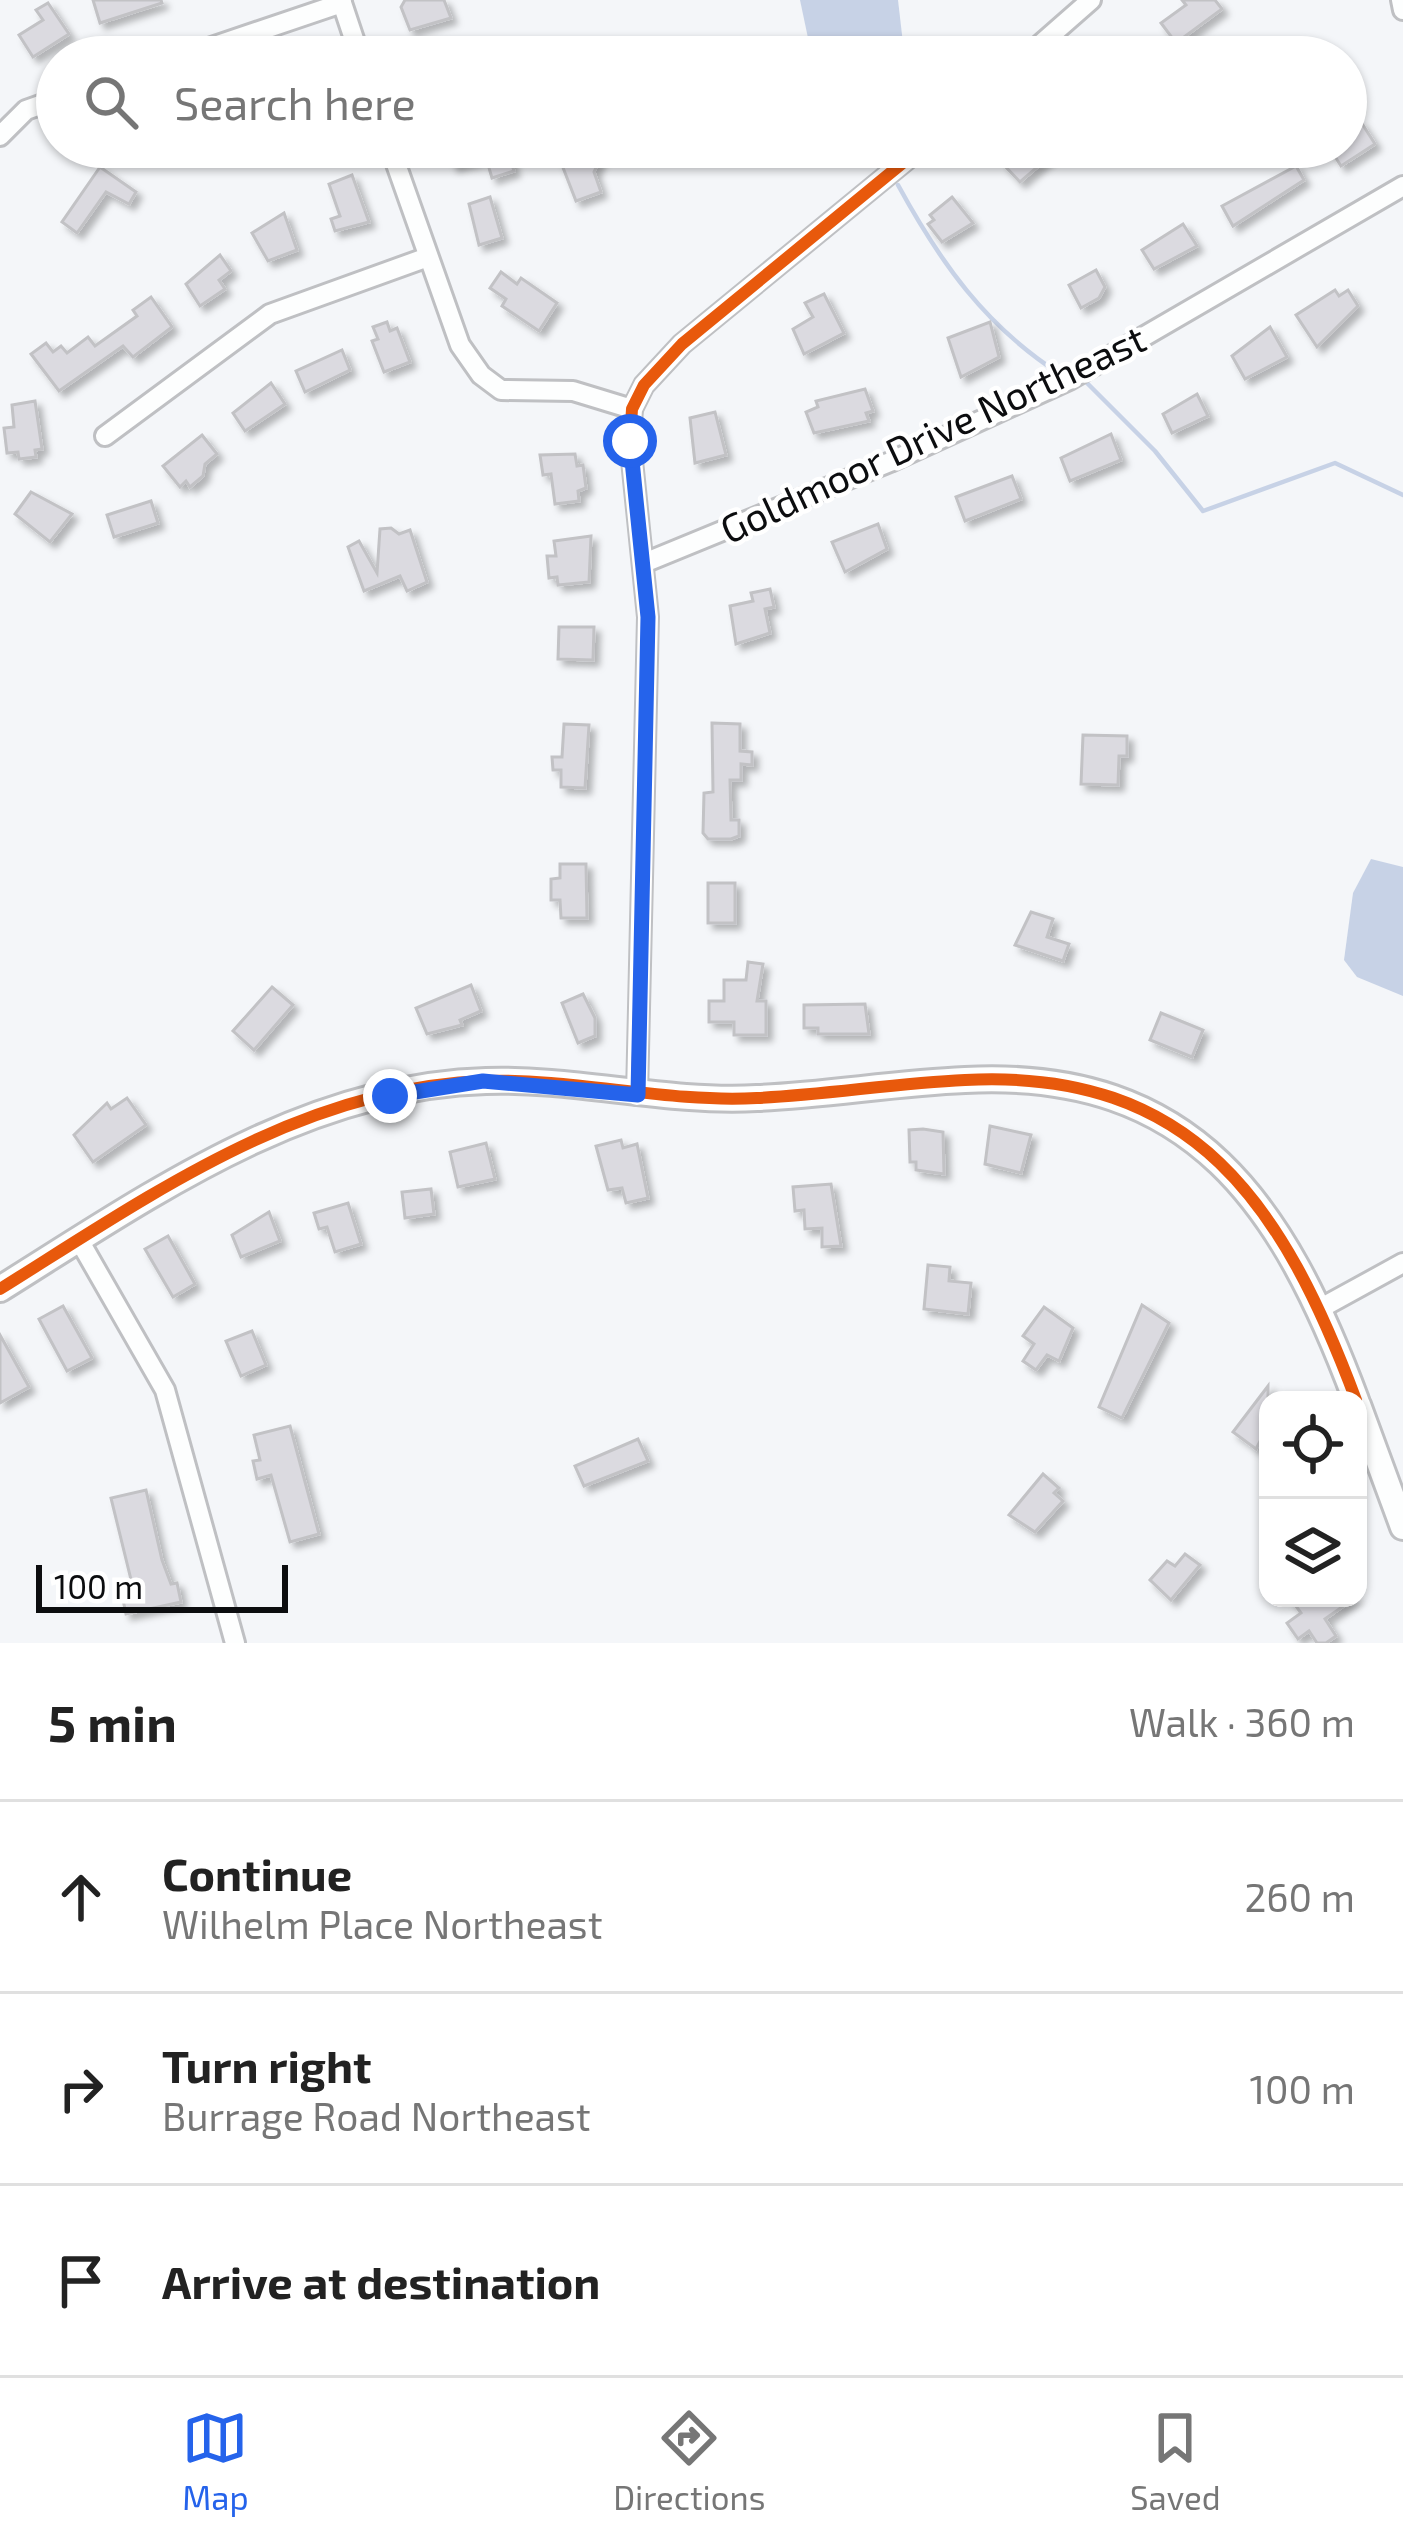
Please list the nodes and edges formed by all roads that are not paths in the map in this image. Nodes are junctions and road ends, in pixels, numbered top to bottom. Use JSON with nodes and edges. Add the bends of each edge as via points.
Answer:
{"nodes":[{"id":1,"x":1401,"y":0,"type":"edge"},
{"id":2,"x":341,"y":2,"type":"edge"},
{"id":3,"x":1086,"y":2,"type":"edge"},
{"id":4,"x":1403,"y":10,"type":"edge"},
{"id":5,"x":243,"y":36,"type":"edge"},
{"id":6,"x":353,"y":36,"type":"edge"},
{"id":7,"x":1049,"y":36,"type":"edge"},
{"id":8,"x":36,"y":106,"type":"edge"},
{"id":9,"x":0,"y":136,"type":"edge"},
{"id":10,"x":397,"y":168,"type":"edge"},
{"id":11,"x":896,"y":168,"type":"edge"},
{"id":12,"x":1403,"y":186,"type":"edge"},
{"id":13,"x":428,"y":257,"type":"junction"},
{"id":14,"x":632,"y":409,"type":"junction"},
{"id":15,"x":105,"y":436,"type":"dead end"},
{"id":16,"x":644,"y":563,"type":"junction"},
{"id":17,"x":638,"y":1095,"type":"junction"},
{"id":18,"x":79,"y":1240,"type":"junction"},
{"id":19,"x":1403,"y":1263,"type":"edge"},
{"id":20,"x":0,"y":1289,"type":"edge"},
{"id":21,"x":1321,"y":1309,"type":"junction"},
{"id":22,"x":1352,"y":1391,"type":"edge"},
{"id":23,"x":1367,"y":1430,"type":"edge"},
{"id":24,"x":1403,"y":1527,"type":"edge"},
{"id":25,"x":235,"y":1643,"type":"edge"}],
"edges":[{"from":1,"to":4,"type":"street"},
{"from":2,"to":5,"type":"street"},
{"from":2,"to":6,"type":"street"},
{"from":3,"to":7,"type":"street"},
{"from":8,"to":9,"type":"street"},
{"from":10,"to":13,"type":"street"},
{"from":11,"to":14,"type":"street","via":[[682,344]]},
{"from":12,"to":16,"type":"street","name":"Goldmoor Drive Northeast","via":[[1069,380]]},
{"from":13,"to":14,"type":"street","via":[[460,345],[501,391],[573,391]]},
{"from":13,"to":15,"type":"street","via":[[281,308]]},
{"from":14,"to":16,"type":"street"},
{"from":16,"to":17,"type":"street"},
{"from":17,"to":18,"type":"street","via":[[483,1081],[390,1096],[266,1133]]},
{"from":17,"to":21,"type":"street","via":[[755,1098],[968,1079],[1076,1090],[1145,1112],[1231,1169],[1276,1224]]},
{"from":18,"to":20,"type":"street"},
{"from":18,"to":25,"type":"street","via":[[165,1390]]},
{"from":19,"to":21,"type":"street"},
{"from":21,"to":22,"type":"street"},
{"from":23,"to":24,"type":"street"}]}
